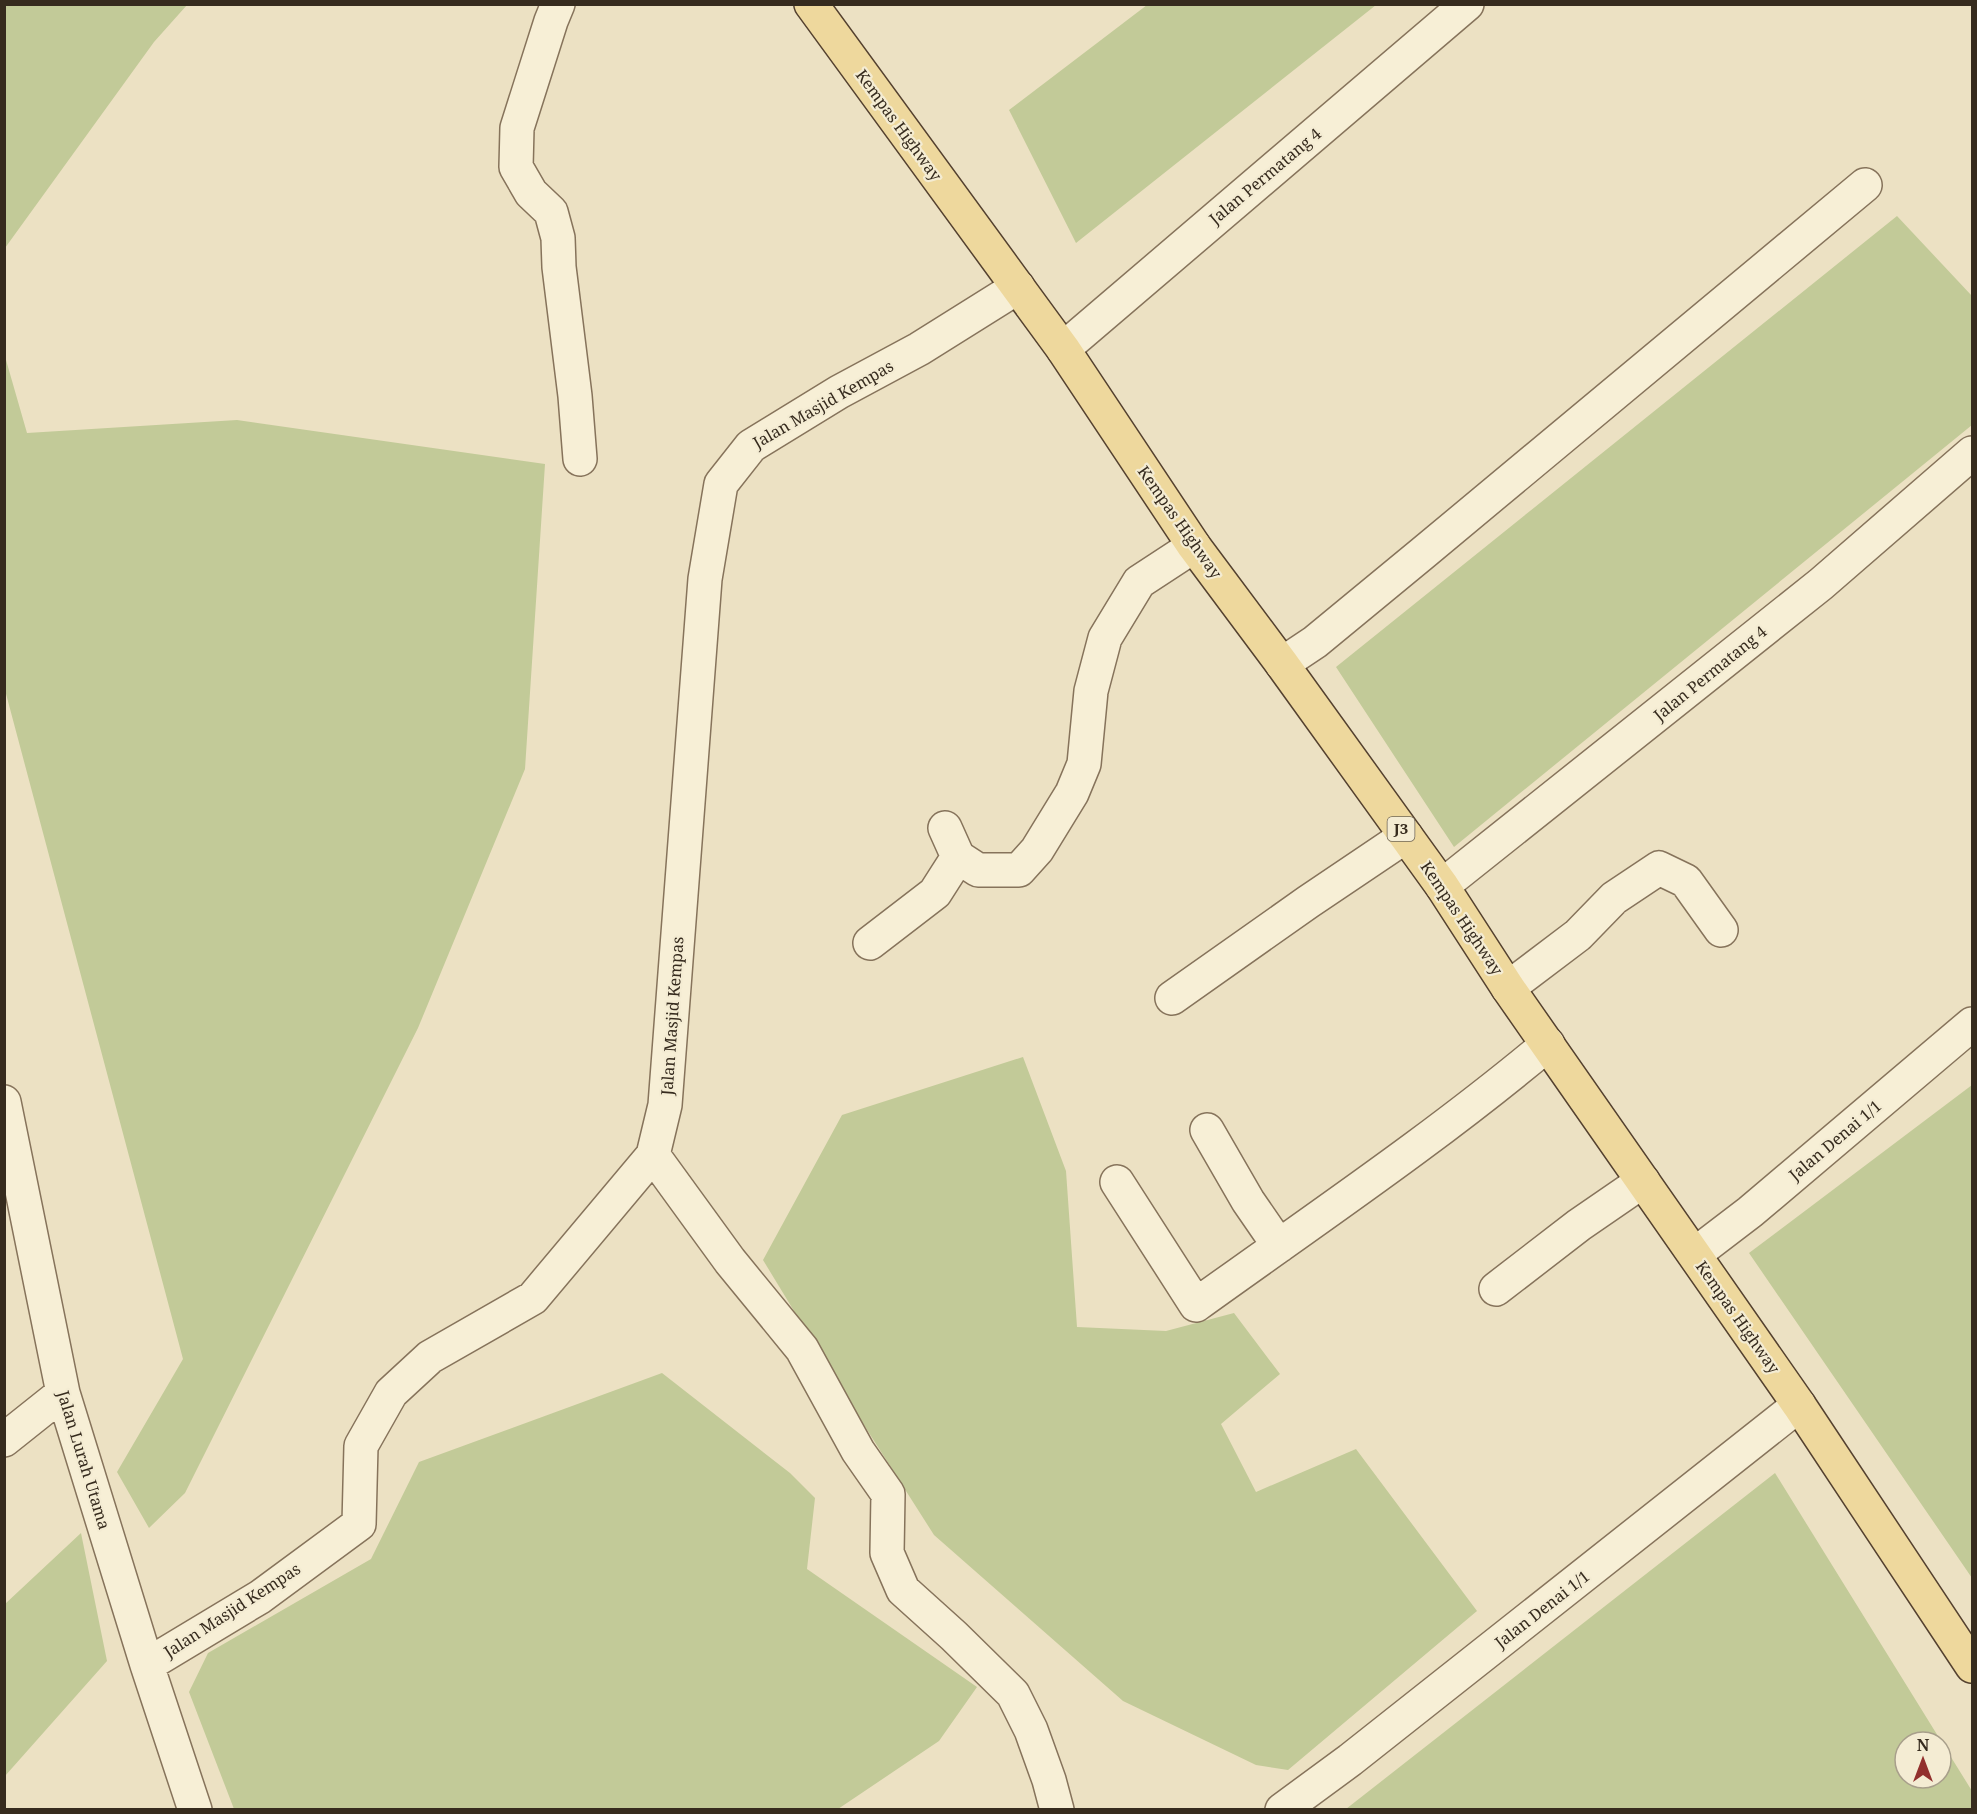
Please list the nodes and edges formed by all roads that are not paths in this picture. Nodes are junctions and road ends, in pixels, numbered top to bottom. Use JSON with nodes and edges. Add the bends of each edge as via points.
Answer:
{"nodes":[{"id":1,"x":558,"y":4,"type":"edge"},
{"id":2,"x":811,"y":4,"type":"edge"},
{"id":3,"x":1467,"y":4,"type":"edge"},
{"id":4,"x":1865,"y":185,"type":"dead end"},
{"id":5,"x":1018,"y":287,"type":"junction"},
{"id":6,"x":1063,"y":349,"type":"junction"},
{"id":7,"x":1972,"y":453,"type":"edge"},
{"id":8,"x":580,"y":459,"type":"dead end"},
{"id":9,"x":1194,"y":546,"type":"junction"},
{"id":10,"x":1282,"y":664,"type":"junction"},
{"id":11,"x":1406,"y":836,"type":"junction"},
{"id":12,"x":1442,"y":886,"type":"junction"},
{"id":13,"x":1721,"y":930,"type":"dead end"},
{"id":14,"x":870,"y":943,"type":"dead end"},
{"id":15,"x":1508,"y":988,"type":"junction"},
{"id":16,"x":1172,"y":998,"type":"dead end"},
{"id":17,"x":1972,"y":1024,"type":"edge"},
{"id":18,"x":1548,"y":1044,"type":"junction"},
{"id":19,"x":4,"y":1102,"type":"edge"},
{"id":20,"x":1207,"y":1130,"type":"dead end"},
{"id":21,"x":653,"y":1155,"type":"junction"},
{"id":22,"x":1643,"y":1181,"type":"junction"},
{"id":23,"x":1117,"y":1182,"type":"dead end"},
{"id":24,"x":1279,"y":1246,"type":"junction"},
{"id":25,"x":1695,"y":1254,"type":"junction"},
{"id":26,"x":1496,"y":1289,"type":"dead end"},
{"id":27,"x":63,"y":1393,"type":"junction"},
{"id":28,"x":1799,"y":1405,"type":"junction"},
{"id":29,"x":4,"y":1440,"type":"edge"},
{"id":30,"x":147,"y":1665,"type":"junction"},
{"id":31,"x":1972,"y":1666,"type":"edge"},
{"id":32,"x":195,"y":1809,"type":"edge"},
{"id":33,"x":1056,"y":1809,"type":"edge"},
{"id":34,"x":1282,"y":1809,"type":"edge"}],
"edges":[{"from":1,"to":8,"type":"street","via":[[517,128],[516,167],[531,193],[551,212],[558,238]]},
{"from":2,"to":5,"type":"main road","name":"Kempas Highway","number":"J3"},
{"from":3,"to":6,"type":"street","name":"Jalan Permatang 4"},
{"from":4,"to":10,"type":"street","via":[[1315,642]]},
{"from":5,"to":6,"type":"main road","name":"Kempas Highway","number":"J3"},
{"from":5,"to":21,"type":"street","name":"Jalan Masjid Kempas","via":[[751,446],[721,484],[705,579],[665,1105]]},
{"from":6,"to":9,"type":"main road","name":"Kempas Highway","number":"J3"},
{"from":7,"to":12,"type":"street","name":"Jalan Permatang 4","via":[[1812,592]]},
{"from":9,"to":10,"type":"main road","name":"Kempas Highway","number":"J3"},
{"from":9,"to":14,"type":"street","via":[[1139,582],[1106,638],[1090,691],[1084,764],[1072,794],[1037,850],[1019,870],[978,870],[952,843],[935,893]]},
{"from":10,"to":11,"type":"main road","name":"Kempas Highway","number":"J3"},
{"from":11,"to":12,"type":"main road","name":"Kempas Highway","number":"J3"},
{"from":11,"to":16,"type":"street"},
{"from":12,"to":15,"type":"main road","name":"Kempas Highway","number":"J3"},
{"from":13,"to":15,"type":"street","via":[[1686,881],[1659,868],[1614,898],[1578,934]]},
{"from":15,"to":18,"type":"main road","name":"Kempas Highway","number":"J3"},
{"from":17,"to":25,"type":"street","name":"Jalan Denai 1/1"},
{"from":18,"to":22,"type":"main road","name":"Kempas Highway","number":"J3"},
{"from":18,"to":24,"type":"street","via":[[1499,1085]]},
{"from":19,"to":27,"type":"street","name":"Jalan Lurah Utama"},
{"from":20,"to":24,"type":"street"},
{"from":21,"to":30,"type":"street","name":"Jalan Masjid Kempas","via":[[533,1298],[430,1357],[391,1393],[361,1446],[359,1524],[260,1597]]},
{"from":21,"to":33,"type":"street","via":[[730,1261],[802,1349],[858,1451],[888,1494],[887,1553],[903,1590],[1013,1694],[1031,1730]]},
{"from":22,"to":25,"type":"main road","name":"Kempas Highway","number":"J3"},
{"from":22,"to":26,"type":"street"},
{"from":23,"to":24,"type":"street","via":[[1196,1305]]},
{"from":25,"to":28,"type":"main road","name":"Kempas Highway","number":"J3"},
{"from":27,"to":29,"type":"street"},
{"from":27,"to":30,"type":"street","name":"Jalan Lurah Utama"},
{"from":28,"to":31,"type":"main road","name":"Kempas Highway","number":"J3"},
{"from":28,"to":34,"type":"street","name":"Jalan Denai 1/1","via":[[1350,1761]]},
{"from":30,"to":32,"type":"street","name":"Jalan Lurah Utama"}]}
